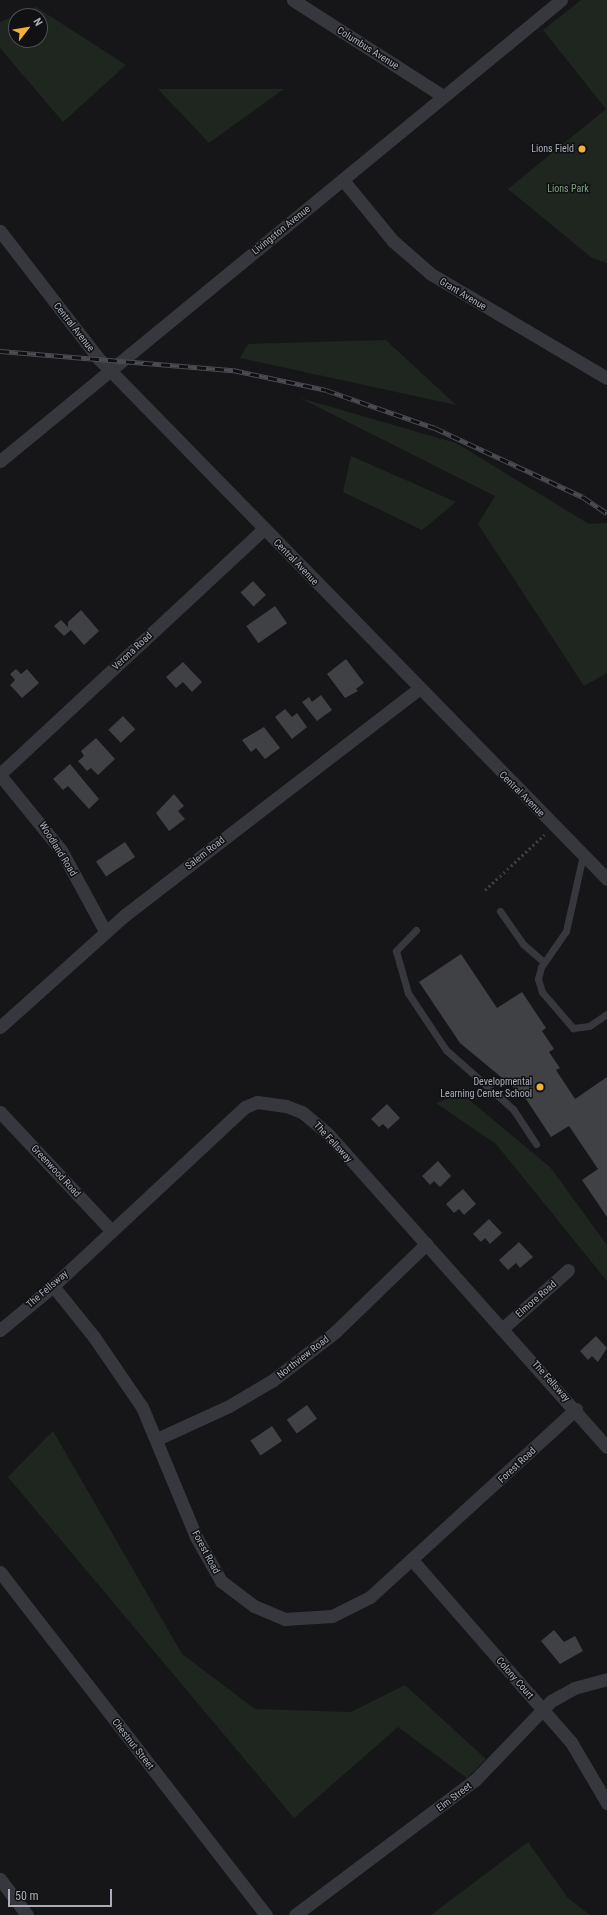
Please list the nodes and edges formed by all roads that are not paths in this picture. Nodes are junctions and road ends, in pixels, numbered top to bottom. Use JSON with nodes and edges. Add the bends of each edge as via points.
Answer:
{"nodes":[{"id":1,"x":293,"y":0,"type":"edge"},
{"id":2,"x":561,"y":0,"type":"edge"},
{"id":3,"x":443,"y":96,"type":"junction"},
{"id":4,"x":343,"y":180,"type":"junction"},
{"id":5,"x":0,"y":231,"type":"edge"},
{"id":6,"x":109,"y":370,"type":"junction"},
{"id":7,"x":607,"y":378,"type":"edge"},
{"id":8,"x":0,"y":461,"type":"edge"},
{"id":9,"x":264,"y":528,"type":"junction"},
{"id":10,"x":418,"y":689,"type":"junction"},
{"id":11,"x":0,"y":774,"type":"edge"},
{"id":12,"x":583,"y":855,"type":"junction"},
{"id":13,"x":607,"y":879,"type":"edge"},
{"id":14,"x":500,"y":911,"type":"dead end"},
{"id":15,"x":416,"y":930,"type":"dead end"},
{"id":16,"x":105,"y":931,"type":"junction"},
{"id":17,"x":544,"y":962,"type":"junction"},
{"id":18,"x":607,"y":1014,"type":"edge"},
{"id":19,"x":0,"y":1027,"type":"edge"},
{"id":20,"x":0,"y":1112,"type":"edge"},
{"id":21,"x":536,"y":1144,"type":"dead end"},
{"id":22,"x":111,"y":1230,"type":"junction"},
{"id":23,"x":426,"y":1244,"type":"junction"},
{"id":24,"x":568,"y":1270,"type":"dead end"},
{"id":25,"x":53,"y":1286,"type":"junction"},
{"id":26,"x":503,"y":1328,"type":"junction"},
{"id":27,"x":0,"y":1330,"type":"edge"},
{"id":28,"x":576,"y":1409,"type":"junction"},
{"id":29,"x":157,"y":1439,"type":"junction"},
{"id":30,"x":607,"y":1447,"type":"edge"},
{"id":31,"x":413,"y":1561,"type":"junction"},
{"id":32,"x":0,"y":1572,"type":"edge"},
{"id":33,"x":607,"y":1679,"type":"edge"},
{"id":34,"x":542,"y":1708,"type":"junction"},
{"id":35,"x":607,"y":1803,"type":"edge"},
{"id":36,"x":0,"y":1879,"type":"edge"},
{"id":37,"x":27,"y":1915,"type":"edge"},
{"id":38,"x":266,"y":1915,"type":"edge"},
{"id":39,"x":295,"y":1915,"type":"edge"}],
"edges":[{"from":1,"to":3,"type":"street","name":"Columbus Avenue"},
{"from":2,"to":3,"type":"street","name":"Livingston Avenue"},
{"from":3,"to":4,"type":"street","name":"Livingston Avenue"},
{"from":4,"to":6,"type":"street","name":"Livingston Avenue"},
{"from":4,"to":7,"type":"street","name":"Grant Avenue","via":[[393,241],[431,274]]},
{"from":5,"to":6,"type":"street","name":"Central Avenue"},
{"from":6,"to":8,"type":"street","name":"Livingston Avenue"},
{"from":6,"to":9,"type":"street","name":"Central Avenue"},
{"from":9,"to":10,"type":"street","name":"Central Avenue"},
{"from":9,"to":11,"type":"street","name":"Verona Road"},
{"from":10,"to":12,"type":"street","name":"Central Avenue"},
{"from":10,"to":16,"type":"street","name":"Salem Road"},
{"from":11,"to":16,"type":"street","name":"Woodland Road","via":[[61,850]]},
{"from":12,"to":13,"type":"street","name":"Central Avenue"},
{"from":12,"to":17,"type":"lane","via":[[566,930]]},
{"from":14,"to":17,"type":"lane","via":[[523,944]]},
{"from":15,"to":21,"type":"lane","via":[[396,951],[408,993],[446,1050],[513,1109]]},
{"from":16,"to":19,"type":"street","name":"Salem Road"},
{"from":17,"to":18,"type":"lane","via":[[538,973],[540,985],[565,1023],[573,1028],[585,1028]]},
{"from":20,"to":22,"type":"street","name":"Greenwood Road"},
{"from":22,"to":23,"type":"street","name":"The Fellsway","via":[[214,1134],[257,1102],[286,1106],[316,1122]]},
{"from":22,"to":25,"type":"street","name":"The Fellsway"},
{"from":23,"to":26,"type":"street","name":"The Fellsway"},
{"from":23,"to":29,"type":"street","name":"Northview Road","via":[[335,1332],[272,1380],[229,1406]]},
{"from":24,"to":26,"type":"street","name":"Elmore Road"},
{"from":25,"to":27,"type":"street","name":"The Fellsway"},
{"from":25,"to":29,"type":"street","name":"Forest Road","via":[[118,1370]]},
{"from":26,"to":28,"type":"street","name":"The Fellsway"},
{"from":28,"to":30,"type":"street","name":"The Fellsway"},
{"from":28,"to":31,"type":"street","name":"Forest Road"},
{"from":29,"to":31,"type":"street","name":"Forest Road","via":[[208,1561],[221,1581],[238,1596],[269,1614],[302,1621],[332,1616],[370,1597]]},
{"from":31,"to":34,"type":"street","name":"Colony Court"},
{"from":32,"to":38,"type":"street","name":"Chestnut Street"},
{"from":33,"to":34,"type":"street","name":"Elm Street","via":[[574,1688]]},
{"from":34,"to":35,"type":"street","name":"Colony Court","via":[[571,1742]]},
{"from":34,"to":39,"type":"street","name":"Elm Street","via":[[508,1749],[475,1780]]},
{"from":36,"to":37,"type":"street"}]}
